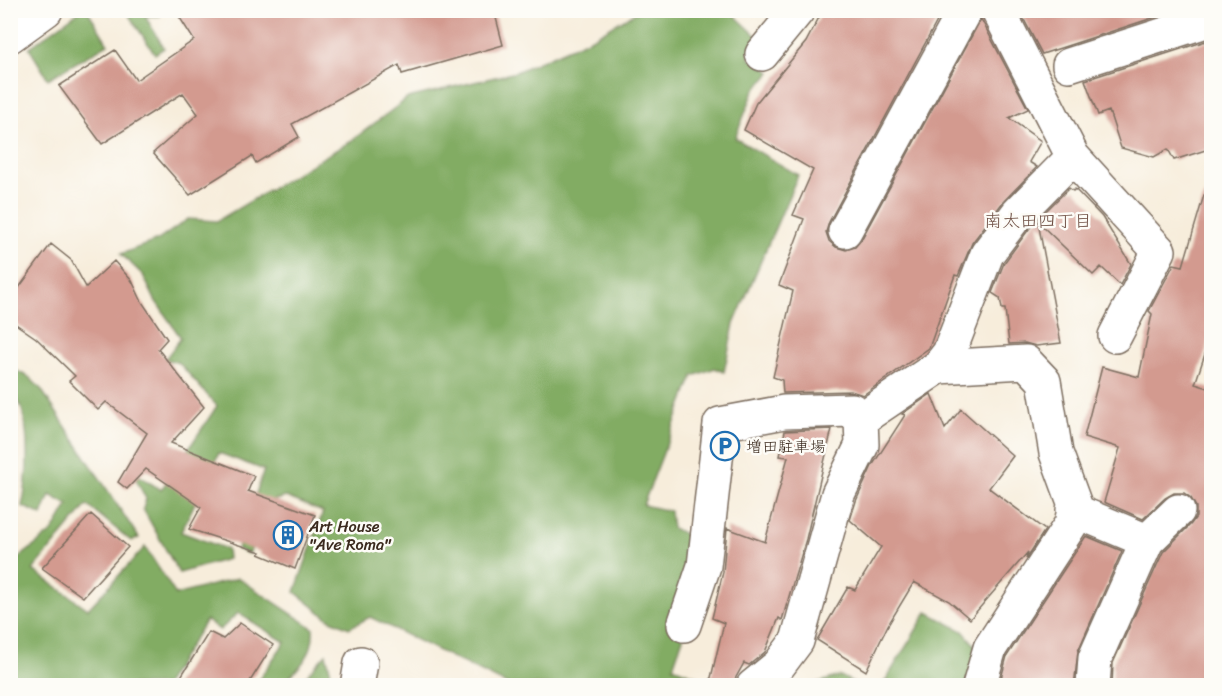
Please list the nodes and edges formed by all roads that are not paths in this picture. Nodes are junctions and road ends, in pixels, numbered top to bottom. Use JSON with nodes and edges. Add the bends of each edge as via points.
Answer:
{"nodes":[{"id":1,"x":46,"y":10,"type":"edge"},
{"id":2,"x":798,"y":10,"type":"edge"},
{"id":3,"x":965,"y":10,"type":"edge"},
{"id":4,"x":998,"y":10,"type":"edge"},
{"id":5,"x":1212,"y":19,"type":"edge"},
{"id":6,"x":10,"y":36,"type":"edge"},
{"id":7,"x":762,"y":54,"type":"dead end"},
{"id":8,"x":1051,"y":77,"type":"junction"},
{"id":9,"x":1073,"y":158,"type":"junction"},
{"id":10,"x":844,"y":231,"type":"dead end"},
{"id":11,"x":1115,"y":336,"type":"dead end"},
{"id":12,"x":938,"y":367,"type":"junction"},
{"id":13,"x":861,"y":419,"type":"junction"},
{"id":14,"x":1073,"y":510,"type":"junction"},
{"id":15,"x":1178,"y":512,"type":"dead end"},
{"id":16,"x":1147,"y":541,"type":"junction"},
{"id":17,"x":684,"y":625,"type":"dead end"},
{"id":18,"x":753,"y":686,"type":"edge"},
{"id":19,"x":979,"y":686,"type":"edge"},
{"id":20,"x":1093,"y":686,"type":"edge"}],
"edges":[{"from":1,"to":6,"type":"street"},
{"from":2,"to":7,"type":"street"},
{"from":3,"to":10,"type":"street"},
{"from":4,"to":8,"type":"street"},
{"from":5,"to":8,"type":"street"},
{"from":8,"to":9,"type":"street"},
{"from":9,"to":11,"type":"street","via":[[1159,251]]},
{"from":9,"to":12,"type":"street","via":[[1018,213],[987,254],[949,352]]},
{"from":12,"to":13,"type":"street"},
{"from":12,"to":14,"type":"street","via":[[1026,362],[1044,381],[1056,453],[1075,505]]},
{"from":13,"to":17,"type":"street","via":[[852,410],[784,412],[720,424],[704,566]]},
{"from":13,"to":18,"type":"street","via":[[862,445],[838,494],[797,641],[779,665]]},
{"from":14,"to":16,"type":"street"},
{"from":14,"to":19,"type":"street","via":[[1071,524],[990,648]]},
{"from":15,"to":16,"type":"street"},
{"from":16,"to":20,"type":"street","via":[[1095,658]]}]}
